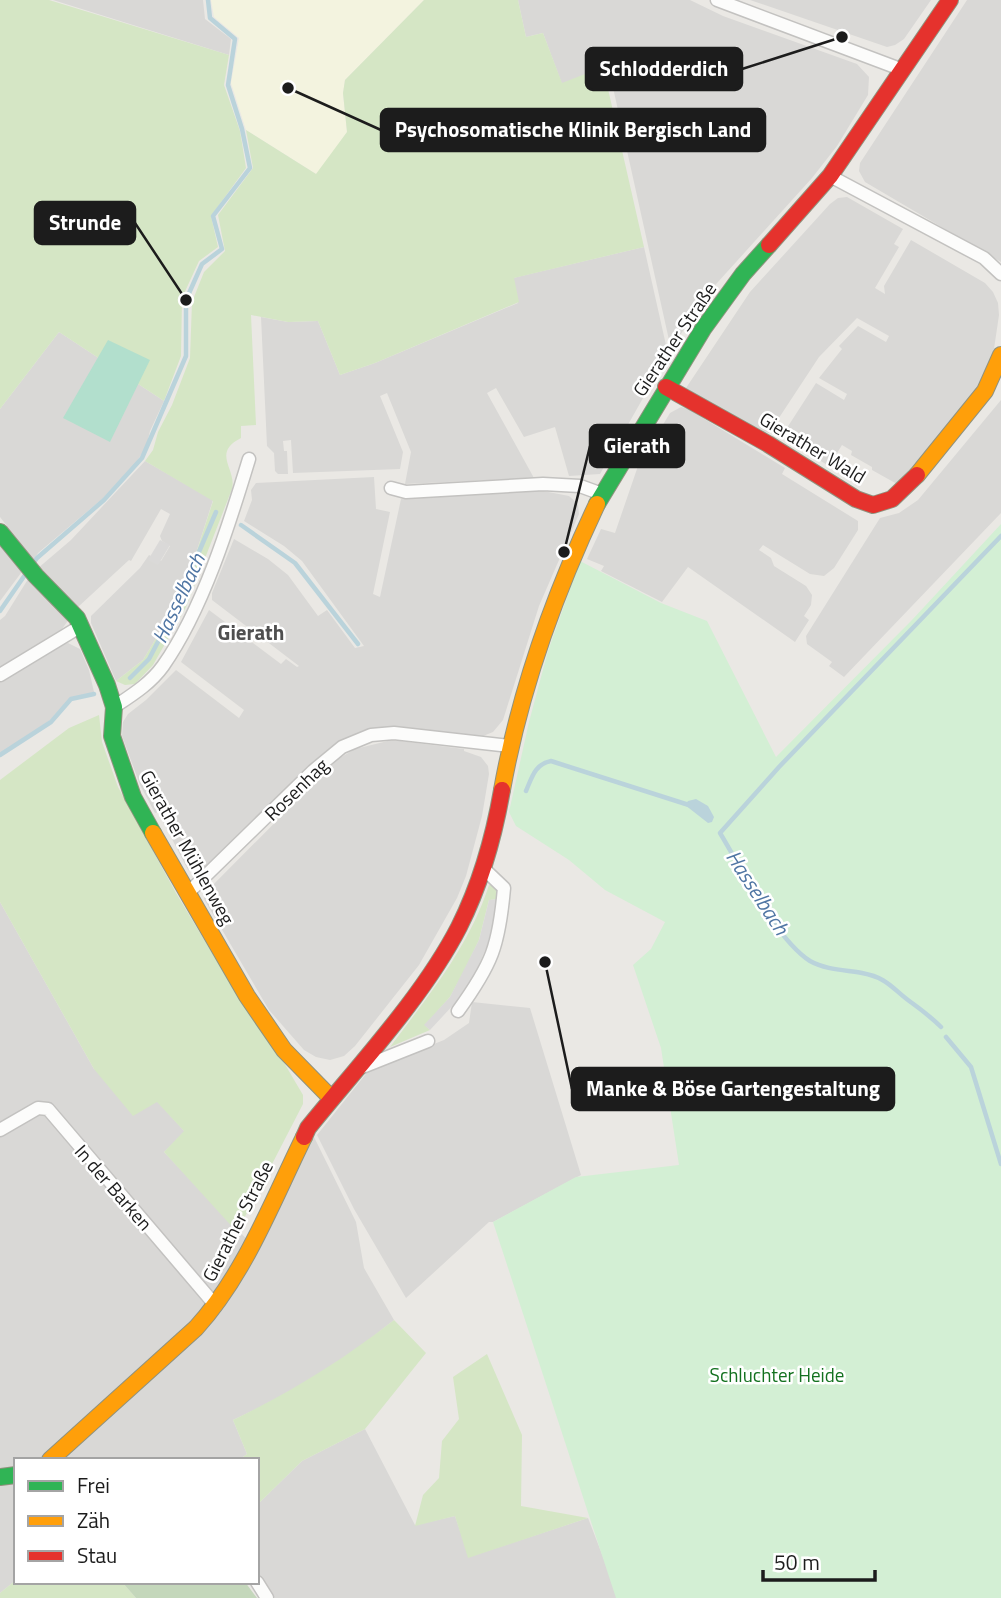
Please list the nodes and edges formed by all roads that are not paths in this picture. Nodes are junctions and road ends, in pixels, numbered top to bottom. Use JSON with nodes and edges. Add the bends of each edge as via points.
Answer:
{"nodes":[{"id":1,"x":717,"y":0,"type":"edge"},
{"id":2,"x":950,"y":0,"type":"edge"},
{"id":3,"x":903,"y":70,"type":"junction"},
{"id":4,"x":830,"y":176,"type":"junction"},
{"id":5,"x":1001,"y":274,"type":"edge"},
{"id":6,"x":1001,"y":355,"type":"edge"},
{"id":7,"x":666,"y":387,"type":"junction"},
{"id":8,"x":249,"y":459,"type":"dead end"},
{"id":9,"x":391,"y":488,"type":"dead end"},
{"id":10,"x":602,"y":494,"type":"junction"},
{"id":11,"x":0,"y":531,"type":"edge"},
{"id":12,"x":81,"y":626,"type":"junction"},
{"id":13,"x":0,"y":675,"type":"edge"},
{"id":14,"x":114,"y":707,"type":"junction"},
{"id":15,"x":510,"y":746,"type":"junction"},
{"id":16,"x":483,"y":868,"type":"junction"},
{"id":17,"x":188,"y":893,"type":"junction"},
{"id":18,"x":458,"y":1011,"type":"dead end"},
{"id":19,"x":428,"y":1041,"type":"dead end"},
{"id":20,"x":352,"y":1072,"type":"junction"},
{"id":21,"x":331,"y":1098,"type":"junction"},
{"id":22,"x":0,"y":1130,"type":"edge"},
{"id":23,"x":216,"y":1306,"type":"junction"},
{"id":24,"x":53,"y":1458,"type":"edge"}],
"edges":[{"from":1,"to":3,"type":"street"},
{"from":2,"to":3,"type":"street","name":"Gierather Straße"},
{"from":3,"to":4,"type":"street","name":"Gierather Straße"},
{"from":4,"to":5,"type":"street","via":[[984,258]]},
{"from":4,"to":7,"type":"street","name":"Gierather Straße","via":[[743,274]]},
{"from":6,"to":7,"type":"street","name":"Gierather Wald","via":[[985,391],[911,483],[892,499],[873,505]]},
{"from":7,"to":10,"type":"street","name":"Gierather Straße"},
{"from":8,"to":14,"type":"street","via":[[188,622],[163,666],[140,690]]},
{"from":9,"to":10,"type":"street","via":[[405,492],[543,484],[580,486]]},
{"from":10,"to":15,"type":"street","name":"Gierather Straße","via":[[570,561]]},
{"from":11,"to":12,"type":"street","name":"Gierather Mühlenweg"},
{"from":12,"to":13,"type":"street"},
{"from":12,"to":14,"type":"street","name":"Gierather Mühlenweg"},
{"from":14,"to":17,"type":"street","name":"Gierather Mühlenweg","via":[[112,736],[133,797]]},
{"from":15,"to":16,"type":"street","name":"Gierather Straße"},
{"from":15,"to":17,"type":"street","name":"Rosenhag","via":[[394,733],[371,735],[342,747]]},
{"from":16,"to":18,"type":"street","via":[[504,888],[500,930],[488,967]]},
{"from":16,"to":20,"type":"street","name":"Gierather Straße","via":[[459,927],[424,984]]},
{"from":17,"to":21,"type":"street","name":"Gierather Mühlenweg","via":[[284,1050]]},
{"from":19,"to":20,"type":"street","name":"Gierather Straße"},
{"from":20,"to":21,"type":"street","name":"Gierather Straße"},
{"from":21,"to":23,"type":"street","name":"Gierather Straße","via":[[308,1128],[241,1266]]},
{"from":22,"to":23,"type":"street","name":"In der Barken","via":[[38,1108],[48,1110]]},
{"from":23,"to":24,"type":"street","name":"Gierather Straße"}]}
